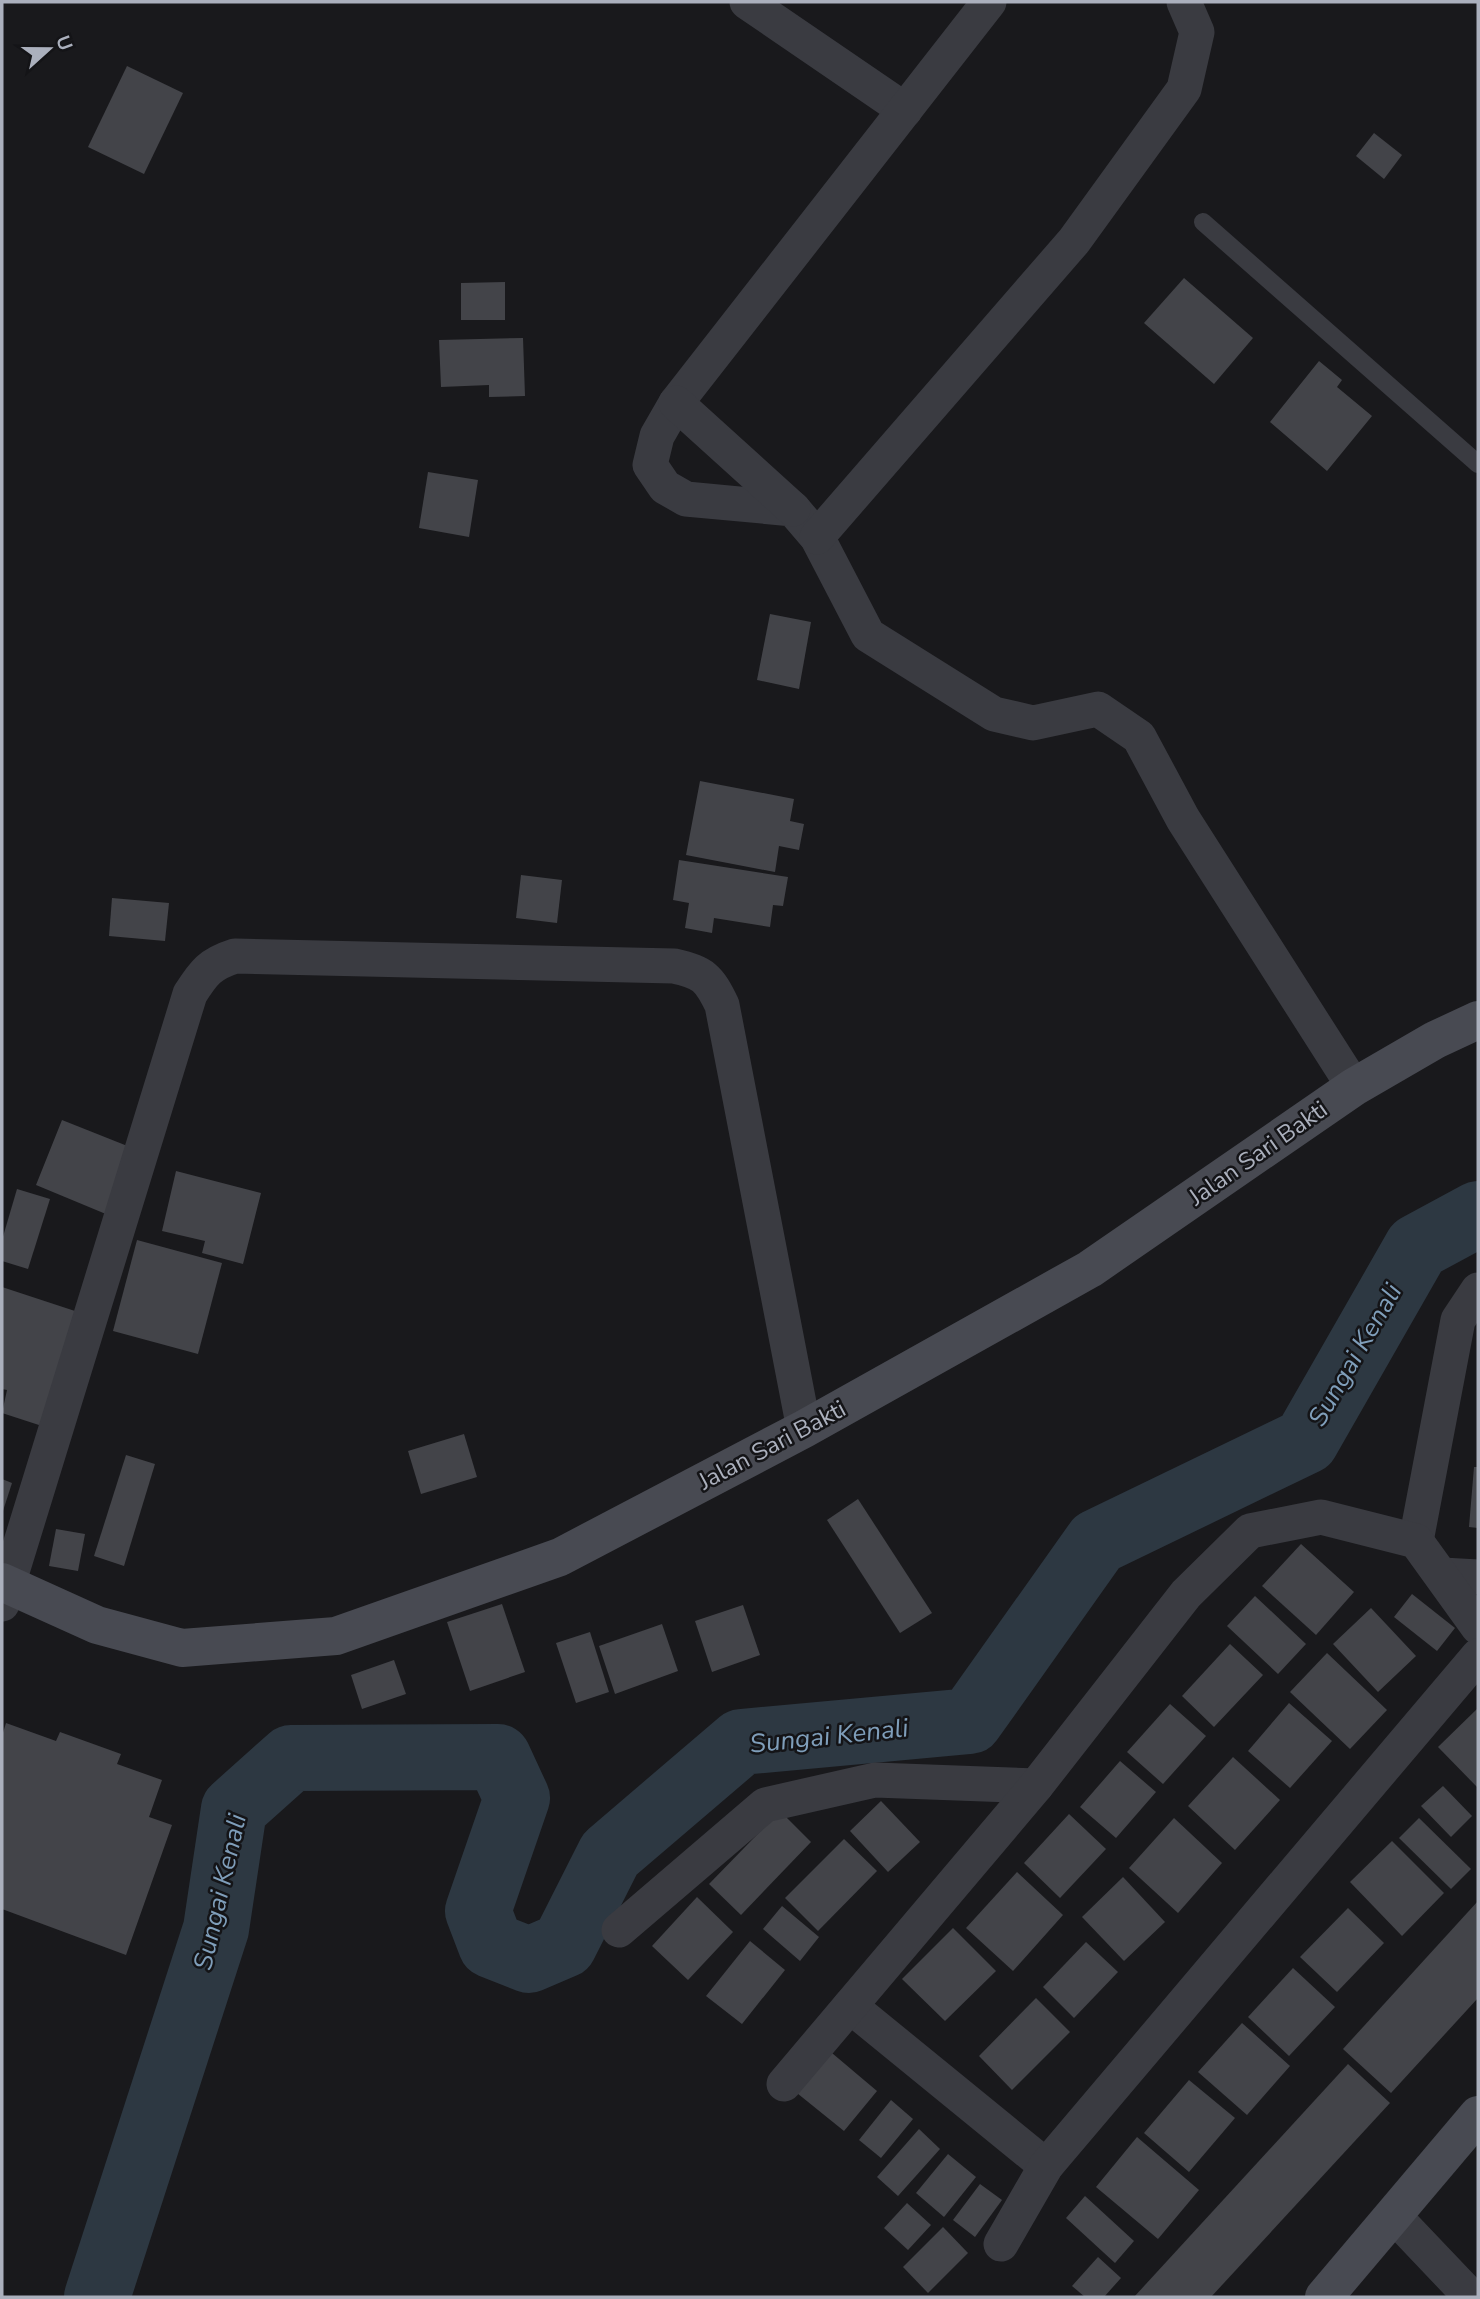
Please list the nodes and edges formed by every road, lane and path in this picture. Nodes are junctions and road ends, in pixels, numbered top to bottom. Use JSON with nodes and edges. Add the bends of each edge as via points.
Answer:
{"nodes":[{"id":1,"x":747,"y":2,"type":"edge"},
{"id":2,"x":989,"y":2,"type":"edge"},
{"id":3,"x":1184,"y":2,"type":"edge"},
{"id":4,"x":905,"y":110,"type":"junction"},
{"id":5,"x":1203,"y":222,"type":"dead end"},
{"id":6,"x":676,"y":403,"type":"junction"},
{"id":7,"x":1478,"y":464,"type":"edge"},
{"id":8,"x":793,"y":509,"type":"junction"},
{"id":9,"x":817,"y":537,"type":"junction"},
{"id":10,"x":1478,"y":1020,"type":"edge"},
{"id":11,"x":1354,"y":1087,"type":"junction"},
{"id":12,"x":1478,"y":1290,"type":"edge"},
{"id":13,"x":804,"y":1429,"type":"junction"},
{"id":14,"x":1416,"y":1541,"type":"junction"},
{"id":15,"x":1442,"y":1575,"type":"junction"},
{"id":16,"x":1478,"y":1577,"type":"edge"},
{"id":17,"x":4,"y":1590,"type":"edge"},
{"id":18,"x":1478,"y":1627,"type":"edge"},
{"id":19,"x":1478,"y":1656,"type":"edge"},
{"id":20,"x":1036,"y":1786,"type":"junction"},
{"id":21,"x":619,"y":1930,"type":"dead end"},
{"id":22,"x":850,"y":2006,"type":"junction"},
{"id":23,"x":784,"y":2084,"type":"dead end"},
{"id":24,"x":1478,"y":2115,"type":"edge"},
{"id":25,"x":1046,"y":2166,"type":"junction"},
{"id":26,"x":1394,"y":2216,"type":"junction"},
{"id":27,"x":1001,"y":2244,"type":"dead end"},
{"id":28,"x":1324,"y":2297,"type":"edge"},
{"id":29,"x":1471,"y":2297,"type":"edge"}],
"edges":[{"from":1,"to":4,"type":"street"},
{"from":2,"to":4,"type":"street"},
{"from":3,"to":9,"type":"street","via":[[1197,32],[1184,89],[1074,241]]},
{"from":4,"to":6,"type":"street"},
{"from":5,"to":7,"type":"lane"},
{"from":6,"to":8,"type":"street"},
{"from":6,"to":8,"type":"street","via":[[657,436],[650,465],[665,487],[686,499]]},
{"from":8,"to":9,"type":"street"},
{"from":9,"to":11,"type":"street","via":[[868,635],[982,707],[1033,723],[1098,709],[1139,737],[1182,819]]},
{"from":10,"to":11,"type":"main road","name":"Jalan Sari Bakti"},
{"from":11,"to":13,"type":"main road","name":"Jalan Sari Bakti","via":[[1090,1269]]},
{"from":12,"to":14,"type":"street","via":[[1458,1320]]},
{"from":13,"to":17,"type":"main road","name":"Jalan Sari Bakti","via":[[560,1557],[336,1636],[182,1648],[97,1625]]},
{"from":13,"to":17,"type":"street","via":[[722,1005],[712,984],[696,971],[674,966],[235,957],[215,963],[190,994]]},
{"from":14,"to":15,"type":"street"},
{"from":14,"to":20,"type":"street","via":[[1321,1517],[1250,1531],[1185,1594]]},
{"from":15,"to":16,"type":"street"},
{"from":15,"to":18,"type":"street"},
{"from":19,"to":25,"type":"street"},
{"from":20,"to":21,"type":"street","via":[[875,1780],[765,1805]]},
{"from":20,"to":22,"type":"street"},
{"from":22,"to":23,"type":"street"},
{"from":22,"to":25,"type":"street"},
{"from":24,"to":26,"type":"main road"},
{"from":25,"to":27,"type":"street"},
{"from":26,"to":28,"type":"main road"},
{"from":26,"to":29,"type":"street"}]}
